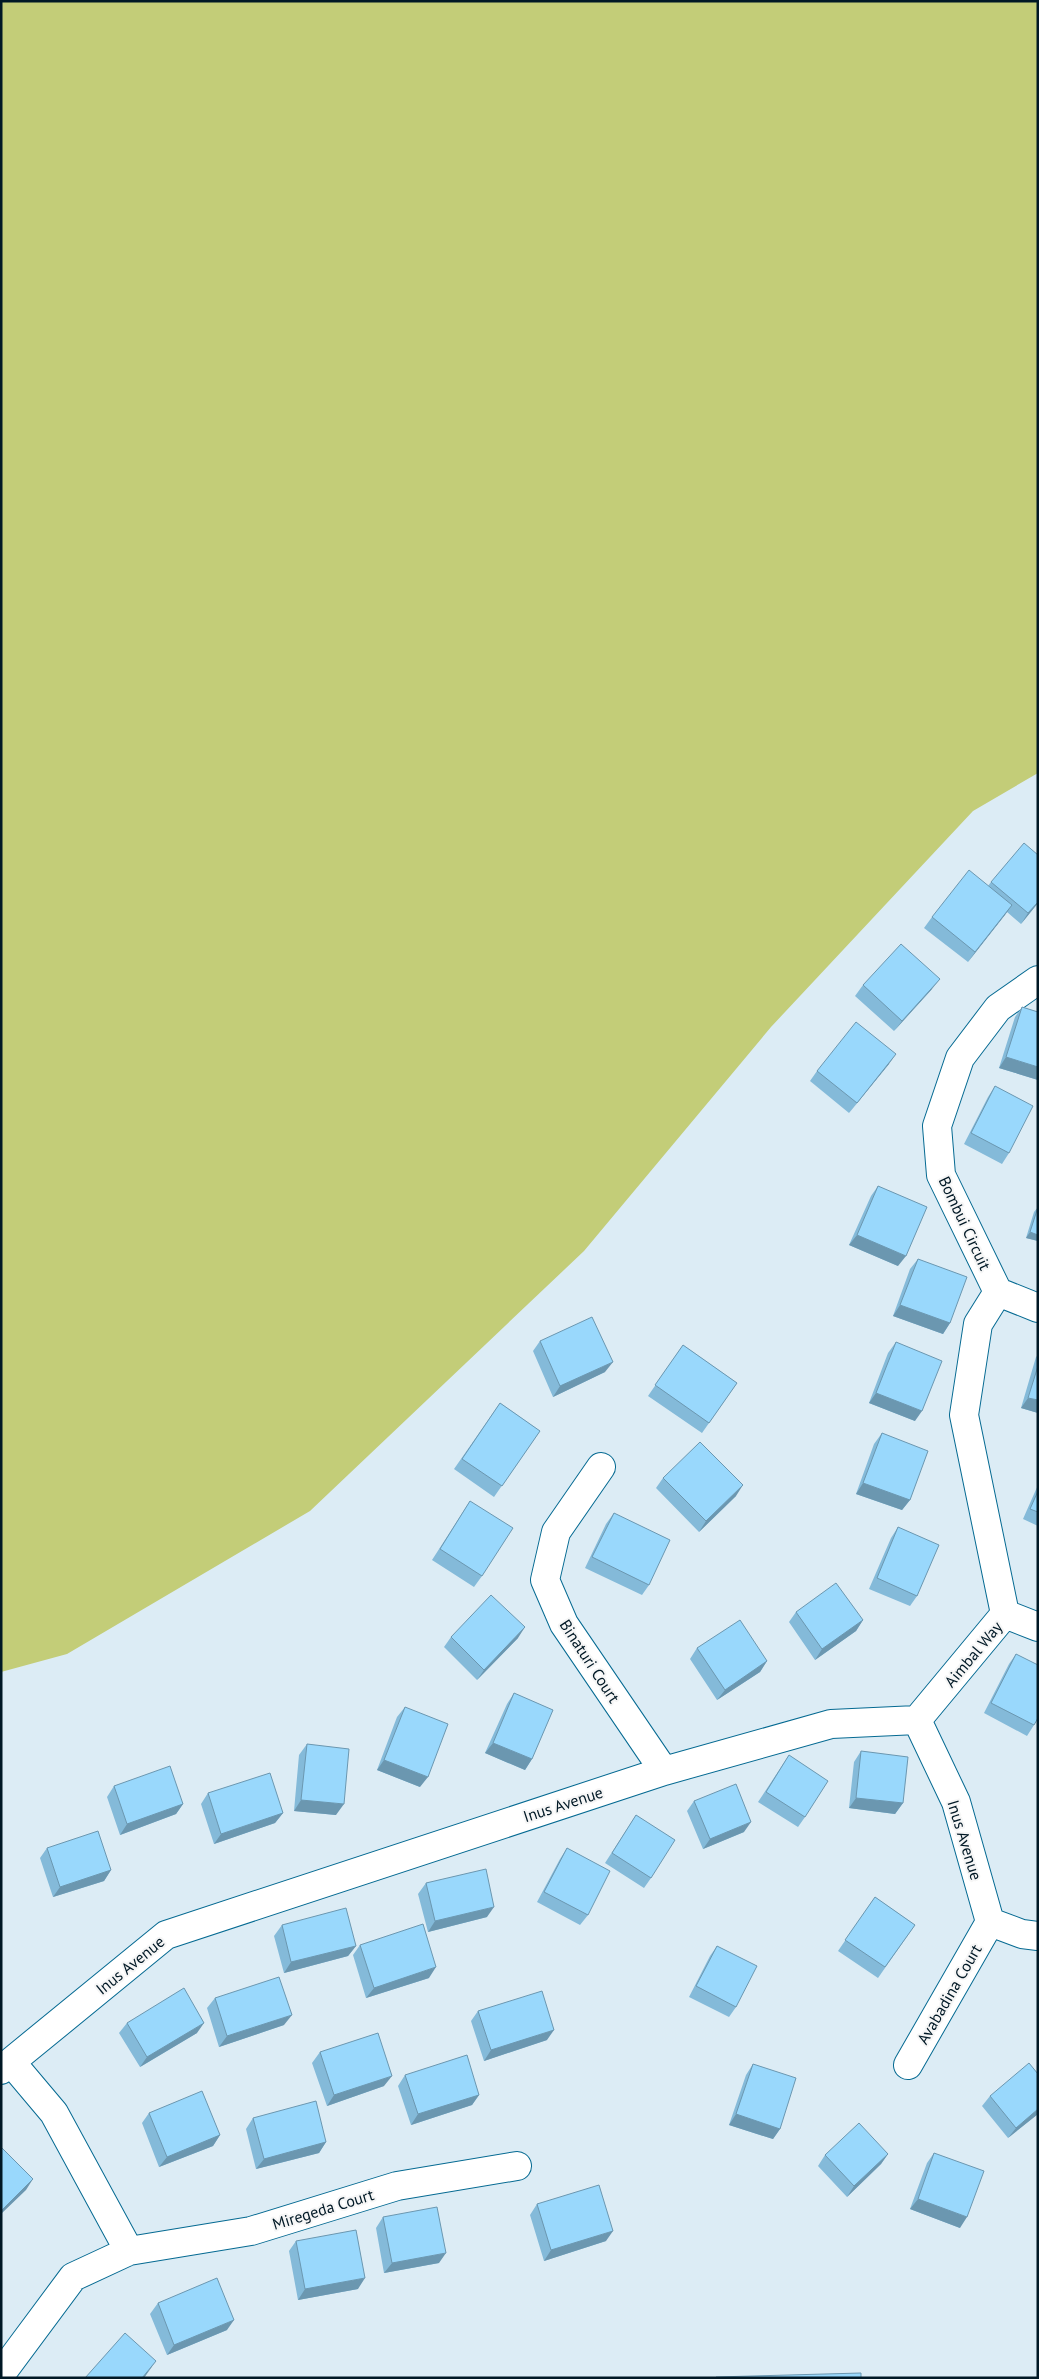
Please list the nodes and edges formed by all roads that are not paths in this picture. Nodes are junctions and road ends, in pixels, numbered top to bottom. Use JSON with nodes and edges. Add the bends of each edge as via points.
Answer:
{"nodes":[{"id":1,"x":1038,"y":980,"type":"edge"},
{"id":2,"x":998,"y":1292,"type":"junction"},
{"id":3,"x":1038,"y":1308,"type":"edge"},
{"id":4,"x":601,"y":1467,"type":"dead end"},
{"id":5,"x":1006,"y":1614,"type":"junction"},
{"id":6,"x":1038,"y":1627,"type":"edge"},
{"id":7,"x":918,"y":1720,"type":"junction"},
{"id":8,"x":664,"y":1771,"type":"junction"},
{"id":9,"x":990,"y":1922,"type":"junction"},
{"id":10,"x":1038,"y":1936,"type":"edge"},
{"id":11,"x":908,"y":2065,"type":"dead end"},
{"id":12,"x":6,"y":2066,"type":"edge"},
{"id":13,"x":517,"y":2166,"type":"dead end"},
{"id":14,"x":129,"y":2251,"type":"junction"},
{"id":15,"x":1,"y":2374,"type":"edge"}],
"edges":[{"from":1,"to":2,"type":"street","name":"Bombui Circuit","via":[[998,1008],[960,1058],[937,1126],[941,1175]]},
{"from":2,"to":3,"type":"street"},
{"from":2,"to":5,"type":"street","via":[[978,1324],[964,1415]]},
{"from":4,"to":8,"type":"street","name":"Binaturi Court","via":[[556,1532],[545,1580],[564,1624]]},
{"from":5,"to":6,"type":"street","name":"Aimbal Way"},
{"from":5,"to":7,"type":"street","name":"Aimbal Way"},
{"from":7,"to":8,"type":"street","name":"Inus Avenue","via":[[831,1724]]},
{"from":7,"to":9,"type":"street","name":"Inus Avenue","via":[[956,1802]]},
{"from":8,"to":12,"type":"street","name":"Inus Avenue","via":[[166,1935]]},
{"from":9,"to":10,"type":"street","via":[[1022,1934]]},
{"from":9,"to":11,"type":"street","name":"Avabadina Court"},
{"from":12,"to":14,"type":"street","via":[[54,2114]]},
{"from":13,"to":14,"type":"street","name":"Miregeda Court","via":[[397,2186],[251,2231]]},
{"from":14,"to":15,"type":"street","name":"Miregeda Court","via":[[73,2277]]}]}
